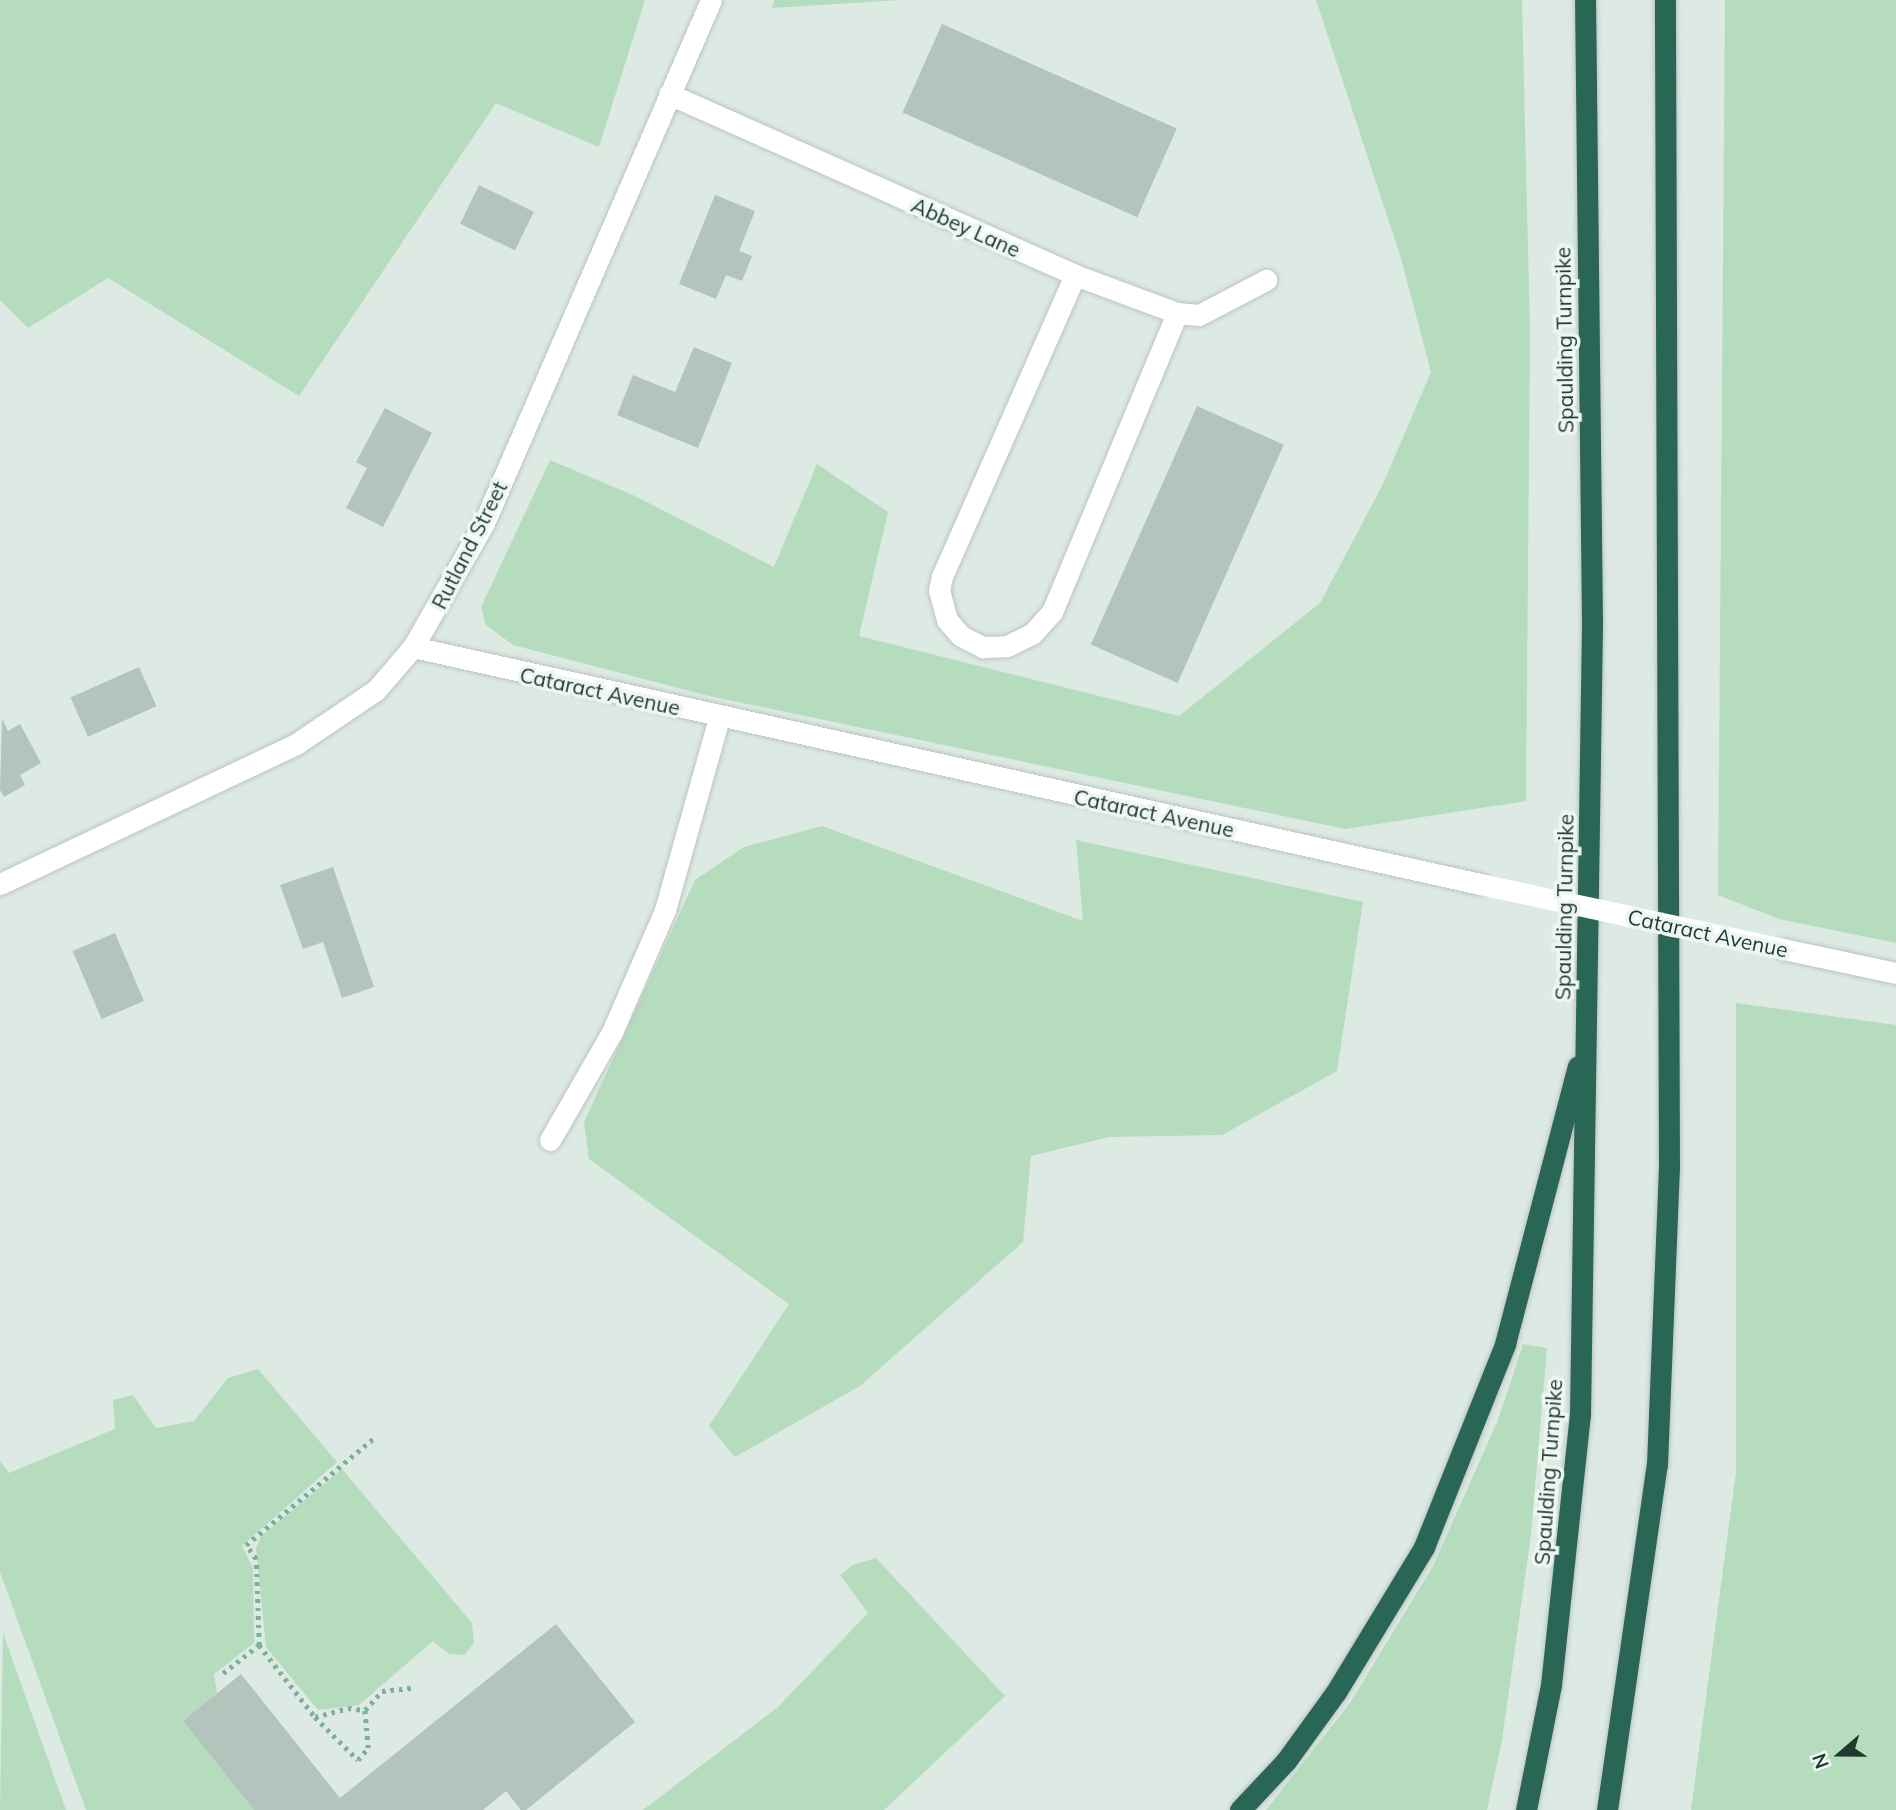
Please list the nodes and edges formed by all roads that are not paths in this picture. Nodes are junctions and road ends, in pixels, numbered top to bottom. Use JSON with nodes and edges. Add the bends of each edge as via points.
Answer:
{"nodes":[{"id":1,"x":711,"y":0,"type":"edge"},
{"id":2,"x":1585,"y":0,"type":"edge"},
{"id":3,"x":1665,"y":0,"type":"edge"},
{"id":4,"x":669,"y":93,"type":"junction"},
{"id":5,"x":1075,"y":275,"type":"junction"},
{"id":6,"x":1266,"y":280,"type":"dead end"},
{"id":7,"x":1177,"y":313,"type":"junction"},
{"id":8,"x":413,"y":647,"type":"junction"},
{"id":9,"x":719,"y":718,"type":"junction"},
{"id":10,"x":0,"y":884,"type":"edge"},
{"id":11,"x":1896,"y":973,"type":"edge"},
{"id":12,"x":1587,"y":1030,"type":"junction"},
{"id":13,"x":550,"y":1140,"type":"dead end"},
{"id":14,"x":1240,"y":1810,"type":"edge"},
{"id":15,"x":1526,"y":1810,"type":"edge"},
{"id":16,"x":1607,"y":1810,"type":"edge"}],
"edges":[{"from":1,"to":4,"type":"street","name":"Rutland Street"},
{"from":2,"to":12,"type":"highway","name":"Spaulding Turnpike","via":[[1592,622]]},
{"from":3,"to":16,"type":"highway","via":[[1669,1168],[1657,1465]]},
{"from":4,"to":5,"type":"street","name":"Abbey Lane"},
{"from":4,"to":8,"type":"street","name":"Rutland Street","via":[[484,523]]},
{"from":5,"to":7,"type":"street","name":"Abbey Lane"},
{"from":5,"to":7,"type":"street","via":[[942,576],[939,590],[947,620],[961,636],[983,648],[1007,646],[1031,634],[1052,612]]},
{"from":6,"to":7,"type":"street","name":"Abbey Lane","via":[[1199,315]]},
{"from":8,"to":9,"type":"street","name":"Cataract Avenue"},
{"from":8,"to":10,"type":"street","name":"Rutland Street","via":[[376,690],[296,744]]},
{"from":9,"to":11,"type":"street","name":"Cataract Avenue","bridge":true},
{"from":9,"to":13,"type":"street","via":[[665,910],[612,1032]]},
{"from":12,"to":14,"type":"highway","via":[[1505,1344],[1424,1547],[1336,1692],[1286,1761]]},
{"from":12,"to":15,"type":"highway","name":"Spaulding Turnpike","via":[[1580,1415],[1551,1685]]}]}
